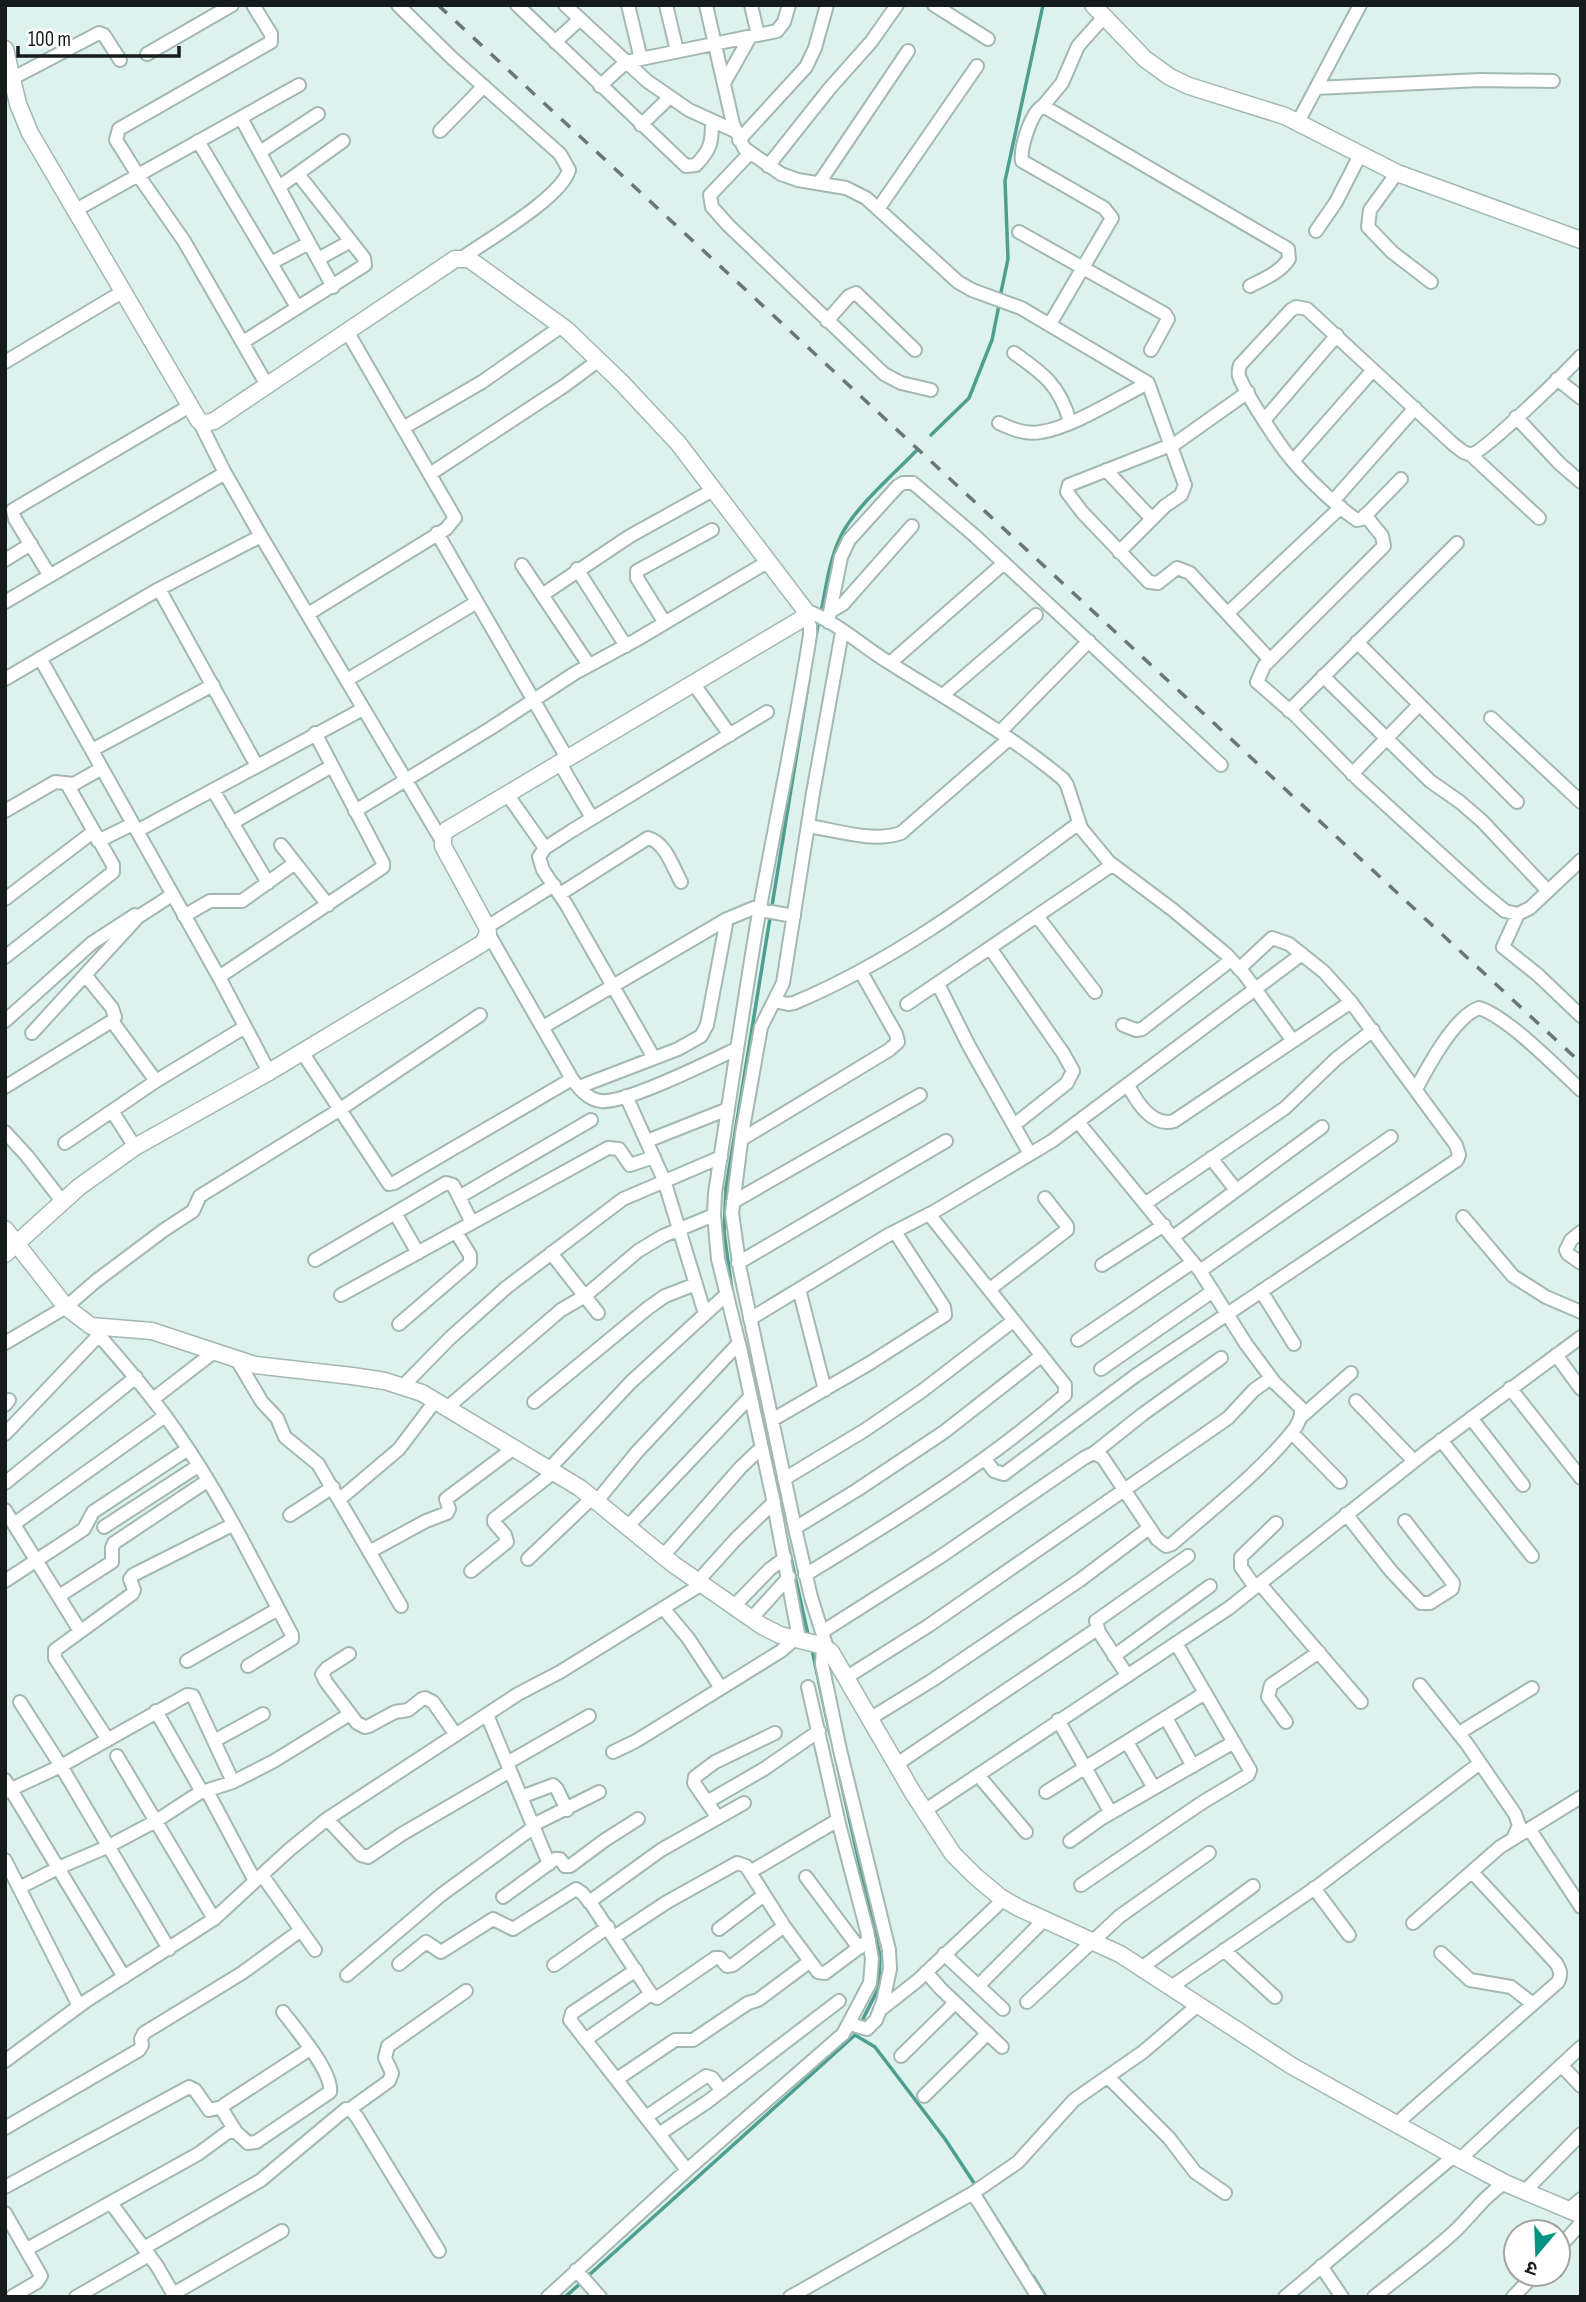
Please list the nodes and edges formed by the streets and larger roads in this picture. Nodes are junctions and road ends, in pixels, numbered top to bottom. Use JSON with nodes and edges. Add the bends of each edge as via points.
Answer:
{"nodes":[{"id":1,"x":232,"y":5,"type":"edge"},
{"id":2,"x":253,"y":5,"type":"edge"},
{"id":3,"x":398,"y":5,"type":"edge"},
{"id":4,"x":517,"y":5,"type":"edge"},
{"id":5,"x":565,"y":5,"type":"edge"},
{"id":6,"x":628,"y":5,"type":"edge"},
{"id":7,"x":666,"y":5,"type":"edge"},
{"id":8,"x":706,"y":5,"type":"edge"},
{"id":9,"x":751,"y":5,"type":"edge"},
{"id":10,"x":827,"y":5,"type":"edge"},
{"id":11,"x":897,"y":5,"type":"edge"},
{"id":12,"x":934,"y":5,"type":"edge"},
{"id":13,"x":1360,"y":5,"type":"edge"},
{"id":14,"x":789,"y":6,"type":"edge"},
{"id":15,"x":1098,"y":11,"type":"edge"},
{"id":16,"x":580,"y":19,"type":"junction"},
{"id":17,"x":754,"y":36,"type":"junction"},
{"id":18,"x":988,"y":39,"type":"dead end"},
{"id":19,"x":555,"y":42,"type":"junction"},
{"id":20,"x":715,"y":43,"type":"junction"},
{"id":21,"x":5,"y":49,"type":"edge"},
{"id":22,"x":677,"y":51,"type":"junction"},
{"id":23,"x":908,"y":51,"type":"dead end"},
{"id":24,"x":147,"y":54,"type":"dead end"},
{"id":25,"x":641,"y":59,"type":"junction"},
{"id":26,"x":120,"y":60,"type":"dead end"},
{"id":27,"x":626,"y":62,"type":"junction"},
{"id":28,"x":977,"y":66,"type":"dead end"},
{"id":29,"x":13,"y":78,"type":"junction"},
{"id":30,"x":1553,"y":81,"type":"dead end"},
{"id":31,"x":724,"y":83,"type":"junction"},
{"id":32,"x":299,"y":85,"type":"dead end"},
{"id":33,"x":484,"y":86,"type":"junction"},
{"id":34,"x":600,"y":86,"type":"junction"},
{"id":35,"x":1316,"y":88,"type":"junction"},
{"id":36,"x":670,"y":97,"type":"junction"},
{"id":37,"x":1043,"y":106,"type":"junction"},
{"id":38,"x":318,"y":114,"type":"dead end"},
{"id":39,"x":240,"y":117,"type":"junction"},
{"id":40,"x":712,"y":121,"type":"junction"},
{"id":41,"x":1298,"y":122,"type":"junction"},
{"id":42,"x":641,"y":125,"type":"junction"},
{"id":43,"x":440,"y":131,"type":"dead end"},
{"id":44,"x":737,"y":135,"type":"junction"},
{"id":45,"x":198,"y":141,"type":"junction"},
{"id":46,"x":344,"y":141,"type":"dead end"},
{"id":47,"x":260,"y":152,"type":"junction"},
{"id":48,"x":750,"y":153,"type":"junction"},
{"id":49,"x":1360,"y":155,"type":"junction"},
{"id":50,"x":768,"y":166,"type":"junction"},
{"id":51,"x":1397,"y":173,"type":"junction"},
{"id":52,"x":298,"y":174,"type":"junction"},
{"id":53,"x":138,"y":175,"type":"junction"},
{"id":54,"x":819,"y":183,"type":"junction"},
{"id":55,"x":279,"y":187,"type":"junction"},
{"id":56,"x":878,"y":209,"type":"junction"},
{"id":57,"x":74,"y":211,"type":"junction"},
{"id":58,"x":1316,"y":231,"type":"dead end"},
{"id":59,"x":1018,"y":232,"type":"dead end"},
{"id":60,"x":351,"y":240,"type":"junction"},
{"id":61,"x":1581,"y":240,"type":"edge"},
{"id":62,"x":309,"y":243,"type":"junction"},
{"id":63,"x":462,"y":258,"type":"junction"},
{"id":64,"x":318,"y":260,"type":"junction"},
{"id":65,"x":271,"y":263,"type":"junction"},
{"id":66,"x":1082,"y":267,"type":"junction"},
{"id":67,"x":1431,"y":282,"type":"dead end"},
{"id":68,"x":1250,"y":286,"type":"dead end"},
{"id":69,"x":333,"y":287,"type":"junction"},
{"id":70,"x":122,"y":292,"type":"junction"},
{"id":71,"x":297,"y":307,"type":"junction"},
{"id":72,"x":827,"y":321,"type":"junction"},
{"id":73,"x":1050,"y":324,"type":"junction"},
{"id":74,"x":562,"y":326,"type":"junction"},
{"id":75,"x":347,"y":331,"type":"junction"},
{"id":76,"x":1337,"y":335,"type":"junction"},
{"id":77,"x":243,"y":342,"type":"junction"},
{"id":78,"x":915,"y":350,"type":"dead end"},
{"id":79,"x":1151,"y":350,"type":"dead end"},
{"id":80,"x":1014,"y":353,"type":"dead end"},
{"id":81,"x":1581,"y":356,"type":"edge"},
{"id":82,"x":599,"y":360,"type":"junction"},
{"id":83,"x":5,"y":362,"type":"edge"},
{"id":84,"x":1373,"y":370,"type":"junction"},
{"id":85,"x":1557,"y":379,"type":"junction"},
{"id":86,"x":1147,"y":383,"type":"junction"},
{"id":87,"x":267,"y":385,"type":"junction"},
{"id":88,"x":931,"y":390,"type":"dead end"},
{"id":89,"x":1248,"y":392,"type":"junction"},
{"id":90,"x":1581,"y":398,"type":"edge"},
{"id":91,"x":188,"y":407,"type":"junction"},
{"id":92,"x":1415,"y":408,"type":"junction"},
{"id":93,"x":1516,"y":416,"type":"junction"},
{"id":94,"x":1265,"y":419,"type":"junction"},
{"id":95,"x":199,"y":421,"type":"junction"},
{"id":96,"x":1070,"y":422,"type":"junction"},
{"id":97,"x":999,"y":423,"type":"dead end"},
{"id":98,"x":403,"y":428,"type":"junction"},
{"id":99,"x":1170,"y":445,"type":"junction"},
{"id":100,"x":1470,"y":454,"type":"junction"},
{"id":101,"x":1293,"y":461,"type":"junction"},
{"id":102,"x":1106,"y":470,"type":"junction"},
{"id":103,"x":225,"y":473,"type":"junction"},
{"id":104,"x":430,"y":474,"type":"junction"},
{"id":105,"x":1401,"y":479,"type":"dead end"},
{"id":106,"x":1581,"y":482,"type":"edge"},
{"id":107,"x":713,"y":490,"type":"junction"},
{"id":108,"x":1338,"y":504,"type":"junction"},
{"id":109,"x":1365,"y":515,"type":"junction"},
{"id":110,"x":1539,"y":518,"type":"dead end"},
{"id":111,"x":1152,"y":519,"type":"junction"},
{"id":112,"x":912,"y":526,"type":"dead end"},
{"id":113,"x":712,"y":530,"type":"dead end"},
{"id":114,"x":437,"y":533,"type":"junction"},
{"id":115,"x":261,"y":536,"type":"junction"},
{"id":116,"x":1457,"y":543,"type":"dead end"},
{"id":117,"x":31,"y":544,"type":"junction"},
{"id":118,"x":1119,"y":552,"type":"junction"},
{"id":119,"x":5,"y":560,"type":"edge"},
{"id":120,"x":769,"y":561,"type":"junction"},
{"id":121,"x":1004,"y":563,"type":"junction"},
{"id":122,"x":522,"y":565,"type":"dead end"},
{"id":123,"x":578,"y":569,"type":"junction"},
{"id":124,"x":50,"y":576,"type":"junction"},
{"id":125,"x":159,"y":589,"type":"junction"},
{"id":126,"x":542,"y":595,"type":"junction"},
{"id":127,"x":5,"y":602,"type":"edge"},
{"id":128,"x":477,"y":602,"type":"junction"},
{"id":129,"x":1228,"y":613,"type":"junction"},
{"id":130,"x":308,"y":614,"type":"junction"},
{"id":131,"x":818,"y":615,"type":"junction"},
{"id":132,"x":1036,"y":615,"type":"dead end"},
{"id":133,"x":664,"y":623,"type":"junction"},
{"id":134,"x":842,"y":632,"type":"junction"},
{"id":135,"x":1089,"y":641,"type":"junction"},
{"id":136,"x":1357,"y":642,"type":"junction"},
{"id":137,"x":626,"y":646,"type":"junction"},
{"id":138,"x":40,"y":658,"type":"junction"},
{"id":139,"x":1270,"y":660,"type":"junction"},
{"id":140,"x":890,"y":663,"type":"junction"},
{"id":141,"x":589,"y":665,"type":"junction"},
{"id":142,"x":1323,"y":676,"type":"junction"},
{"id":143,"x":5,"y":678,"type":"edge"},
{"id":144,"x":347,"y":681,"type":"junction"},
{"id":145,"x":693,"y":683,"type":"junction"},
{"id":146,"x":213,"y":685,"type":"junction"},
{"id":147,"x":943,"y":695,"type":"junction"},
{"id":148,"x":532,"y":700,"type":"junction"},
{"id":149,"x":1419,"y":705,"type":"junction"},
{"id":150,"x":363,"y":709,"type":"junction"},
{"id":151,"x":1289,"y":711,"type":"junction"},
{"id":152,"x":767,"y":712,"type":"dead end"},
{"id":153,"x":1491,"y":718,"type":"dead end"},
{"id":154,"x":316,"y":733,"type":"junction"},
{"id":155,"x":730,"y":735,"type":"junction"},
{"id":156,"x":1005,"y":735,"type":"junction"},
{"id":157,"x":1386,"y":739,"type":"junction"},
{"id":158,"x":92,"y":750,"type":"junction"},
{"id":159,"x":563,"y":760,"type":"junction"},
{"id":160,"x":1221,"y":765,"type":"dead end"},
{"id":161,"x":257,"y":766,"type":"junction"},
{"id":162,"x":332,"y":766,"type":"junction"},
{"id":163,"x":102,"y":768,"type":"junction"},
{"id":164,"x":1352,"y":774,"type":"junction"},
{"id":165,"x":407,"y":781,"type":"junction"},
{"id":166,"x":67,"y":784,"type":"junction"},
{"id":167,"x":213,"y":790,"type":"junction"},
{"id":168,"x":507,"y":794,"type":"junction"},
{"id":169,"x":1517,"y":802,"type":"dead end"},
{"id":170,"x":1581,"y":802,"type":"edge"},
{"id":171,"x":5,"y":811,"type":"edge"},
{"id":172,"x":355,"y":811,"type":"junction"},
{"id":173,"x":592,"y":818,"type":"junction"},
{"id":174,"x":232,"y":823,"type":"junction"},
{"id":175,"x":1079,"y":824,"type":"junction"},
{"id":176,"x":808,"y":826,"type":"junction"},
{"id":177,"x":135,"y":827,"type":"junction"},
{"id":178,"x":96,"y":836,"type":"junction"},
{"id":179,"x":442,"y":841,"type":"junction"},
{"id":180,"x":281,"y":845,"type":"dead end"},
{"id":181,"x":545,"y":848,"type":"junction"},
{"id":182,"x":1581,"y":860,"type":"edge"},
{"id":183,"x":295,"y":863,"type":"junction"},
{"id":184,"x":1112,"y":865,"type":"junction"},
{"id":185,"x":681,"y":882,"type":"dead end"},
{"id":186,"x":268,"y":883,"type":"junction"},
{"id":187,"x":557,"y":890,"type":"junction"},
{"id":188,"x":1548,"y":891,"type":"junction"},
{"id":189,"x":172,"y":895,"type":"junction"},
{"id":190,"x":5,"y":899,"type":"edge"},
{"id":191,"x":328,"y":905,"type":"junction"},
{"id":192,"x":766,"y":910,"type":"junction"},
{"id":193,"x":145,"y":911,"type":"junction"},
{"id":194,"x":1518,"y":914,"type":"junction"},
{"id":195,"x":184,"y":916,"type":"junction"},
{"id":196,"x":794,"y":916,"type":"junction"},
{"id":197,"x":1037,"y":916,"type":"junction"},
{"id":198,"x":727,"y":919,"type":"junction"},
{"id":199,"x":487,"y":930,"type":"junction"},
{"id":200,"x":990,"y":948,"type":"junction"},
{"id":201,"x":1301,"y":954,"type":"junction"},
{"id":202,"x":5,"y":957,"type":"edge"},
{"id":203,"x":1235,"y":964,"type":"junction"},
{"id":204,"x":861,"y":972,"type":"junction"},
{"id":205,"x":86,"y":976,"type":"junction"},
{"id":206,"x":219,"y":977,"type":"junction"},
{"id":207,"x":938,"y":984,"type":"junction"},
{"id":208,"x":612,"y":986,"type":"junction"},
{"id":209,"x":1256,"y":990,"type":"junction"},
{"id":210,"x":1095,"y":992,"type":"dead end"},
{"id":211,"x":774,"y":1001,"type":"junction"},
{"id":212,"x":1351,"y":1002,"type":"junction"},
{"id":213,"x":907,"y":1004,"type":"dead end"},
{"id":214,"x":480,"y":1015,"type":"dead end"},
{"id":215,"x":1581,"y":1016,"type":"edge"},
{"id":216,"x":5,"y":1021,"type":"edge"},
{"id":217,"x":112,"y":1021,"type":"junction"},
{"id":218,"x":1123,"y":1025,"type":"dead end"},
{"id":219,"x":245,"y":1027,"type":"junction"},
{"id":220,"x":543,"y":1027,"type":"junction"},
{"id":221,"x":1373,"y":1030,"type":"junction"},
{"id":222,"x":32,"y":1033,"type":"dead end"},
{"id":223,"x":1293,"y":1041,"type":"junction"},
{"id":224,"x":736,"y":1049,"type":"junction"},
{"id":225,"x":302,"y":1052,"type":"junction"},
{"id":226,"x":654,"y":1058,"type":"junction"},
{"id":227,"x":269,"y":1072,"type":"junction"},
{"id":228,"x":156,"y":1081,"type":"junction"},
{"id":229,"x":575,"y":1083,"type":"junction"},
{"id":230,"x":1128,"y":1085,"type":"junction"},
{"id":231,"x":5,"y":1087,"type":"edge"},
{"id":232,"x":1416,"y":1089,"type":"junction"},
{"id":233,"x":1581,"y":1090,"type":"edge"},
{"id":234,"x":920,"y":1095,"type":"dead end"},
{"id":235,"x":626,"y":1096,"type":"junction"},
{"id":236,"x":728,"y":1109,"type":"junction"},
{"id":237,"x":339,"y":1110,"type":"junction"},
{"id":238,"x":112,"y":1111,"type":"junction"},
{"id":239,"x":591,"y":1120,"type":"dead end"},
{"id":240,"x":1078,"y":1122,"type":"junction"},
{"id":241,"x":1014,"y":1125,"type":"junction"},
{"id":242,"x":1322,"y":1127,"type":"dead end"},
{"id":243,"x":5,"y":1132,"type":"edge"},
{"id":244,"x":1391,"y":1137,"type":"dead end"},
{"id":245,"x":742,"y":1139,"type":"junction"},
{"id":246,"x":647,"y":1141,"type":"junction"},
{"id":247,"x":946,"y":1141,"type":"dead end"},
{"id":248,"x":65,"y":1143,"type":"dead end"},
{"id":249,"x":135,"y":1147,"type":"junction"},
{"id":250,"x":1030,"y":1154,"type":"junction"},
{"id":251,"x":654,"y":1157,"type":"junction"},
{"id":252,"x":720,"y":1157,"type":"junction"},
{"id":253,"x":1211,"y":1157,"type":"junction"},
{"id":254,"x":664,"y":1181,"type":"junction"},
{"id":255,"x":1236,"y":1190,"type":"junction"},
{"id":256,"x":458,"y":1197,"type":"junction"},
{"id":257,"x":1045,"y":1198,"type":"dead end"},
{"id":258,"x":62,"y":1202,"type":"junction"},
{"id":259,"x":733,"y":1202,"type":"junction"},
{"id":260,"x":1146,"y":1203,"type":"junction"},
{"id":261,"x":395,"y":1213,"type":"junction"},
{"id":262,"x":929,"y":1214,"type":"junction"},
{"id":263,"x":713,"y":1215,"type":"junction"},
{"id":264,"x":1463,"y":1217,"type":"dead end"},
{"id":265,"x":472,"y":1223,"type":"junction"},
{"id":266,"x":1164,"y":1224,"type":"junction"},
{"id":267,"x":5,"y":1229,"type":"edge"},
{"id":268,"x":681,"y":1229,"type":"junction"},
{"id":269,"x":456,"y":1232,"type":"junction"},
{"id":270,"x":895,"y":1232,"type":"junction"},
{"id":271,"x":1581,"y":1232,"type":"edge"},
{"id":272,"x":1173,"y":1237,"type":"junction"},
{"id":273,"x":11,"y":1249,"type":"edge"},
{"id":274,"x":418,"y":1253,"type":"junction"},
{"id":275,"x":551,"y":1253,"type":"junction"},
{"id":276,"x":315,"y":1260,"type":"dead end"},
{"id":277,"x":738,"y":1263,"type":"junction"},
{"id":278,"x":1581,"y":1263,"type":"edge"},
{"id":279,"x":1102,"y":1265,"type":"dead end"},
{"id":280,"x":1197,"y":1267,"type":"junction"},
{"id":281,"x":696,"y":1284,"type":"junction"},
{"id":282,"x":799,"y":1289,"type":"junction"},
{"id":283,"x":990,"y":1289,"type":"junction"},
{"id":284,"x":1213,"y":1291,"type":"junction"},
{"id":285,"x":1261,"y":1292,"type":"junction"},
{"id":286,"x":727,"y":1294,"type":"junction"},
{"id":287,"x":341,"y":1295,"type":"dead end"},
{"id":288,"x":585,"y":1296,"type":"junction"},
{"id":289,"x":66,"y":1307,"type":"junction"},
{"id":290,"x":1581,"y":1312,"type":"edge"},
{"id":291,"x":598,"y":1313,"type":"dead end"},
{"id":292,"x":705,"y":1314,"type":"junction"},
{"id":293,"x":1228,"y":1314,"type":"junction"},
{"id":294,"x":750,"y":1319,"type":"junction"},
{"id":295,"x":1013,"y":1321,"type":"junction"},
{"id":296,"x":399,"y":1324,"type":"dead end"},
{"id":297,"x":95,"y":1330,"type":"junction"},
{"id":298,"x":1581,"y":1337,"type":"edge"},
{"id":299,"x":1078,"y":1340,"type":"dead end"},
{"id":300,"x":5,"y":1343,"type":"edge"},
{"id":301,"x":739,"y":1343,"type":"junction"},
{"id":302,"x":1294,"y":1343,"type":"dead end"},
{"id":303,"x":214,"y":1352,"type":"junction"},
{"id":304,"x":1556,"y":1355,"type":"junction"},
{"id":305,"x":1041,"y":1356,"type":"junction"},
{"id":306,"x":1221,"y":1358,"type":"dead end"},
{"id":307,"x":237,"y":1360,"type":"junction"},
{"id":308,"x":1101,"y":1369,"type":"dead end"},
{"id":309,"x":1351,"y":1373,"type":"dead end"},
{"id":310,"x":136,"y":1377,"type":"junction"},
{"id":311,"x":1271,"y":1378,"type":"junction"},
{"id":312,"x":403,"y":1386,"type":"junction"},
{"id":313,"x":1510,"y":1388,"type":"junction"},
{"id":314,"x":1581,"y":1389,"type":"edge"},
{"id":315,"x":825,"y":1390,"type":"junction"},
{"id":316,"x":750,"y":1397,"type":"junction"},
{"id":317,"x":153,"y":1399,"type":"junction"},
{"id":318,"x":1356,"y":1401,"type":"dead end"},
{"id":319,"x":534,"y":1402,"type":"dead end"},
{"id":320,"x":442,"y":1404,"type":"junction"},
{"id":321,"x":165,"y":1416,"type":"junction"},
{"id":322,"x":1301,"y":1417,"type":"junction"},
{"id":323,"x":1471,"y":1418,"type":"junction"},
{"id":324,"x":772,"y":1420,"type":"junction"},
{"id":325,"x":1292,"y":1433,"type":"junction"},
{"id":326,"x":5,"y":1434,"type":"edge"},
{"id":327,"x":1441,"y":1440,"type":"junction"},
{"id":328,"x":514,"y":1448,"type":"junction"},
{"id":329,"x":761,"y":1448,"type":"junction"},
{"id":330,"x":188,"y":1449,"type":"junction"},
{"id":331,"x":1094,"y":1453,"type":"junction"},
{"id":332,"x":985,"y":1459,"type":"junction"},
{"id":333,"x":1414,"y":1461,"type":"junction"},
{"id":334,"x":198,"y":1466,"type":"junction"},
{"id":335,"x":552,"y":1471,"type":"junction"},
{"id":336,"x":1581,"y":1478,"type":"edge"},
{"id":337,"x":784,"y":1479,"type":"junction"},
{"id":338,"x":207,"y":1481,"type":"junction"},
{"id":339,"x":1339,"y":1482,"type":"dead end"},
{"id":340,"x":5,"y":1483,"type":"edge"},
{"id":341,"x":1523,"y":1485,"type":"dead end"},
{"id":342,"x":332,"y":1487,"type":"junction"},
{"id":343,"x":1124,"y":1490,"type":"junction"},
{"id":344,"x":340,"y":1499,"type":"junction"},
{"id":345,"x":594,"y":1499,"type":"junction"},
{"id":346,"x":774,"y":1502,"type":"junction"},
{"id":347,"x":5,"y":1510,"type":"edge"},
{"id":348,"x":1346,"y":1514,"type":"junction"},
{"id":349,"x":290,"y":1515,"type":"dead end"},
{"id":350,"x":1405,"y":1521,"type":"dead end"},
{"id":351,"x":1276,"y":1523,"type":"dead end"},
{"id":352,"x":14,"y":1524,"type":"junction"},
{"id":353,"x":232,"y":1525,"type":"junction"},
{"id":354,"x":628,"y":1526,"type":"junction"},
{"id":355,"x":104,"y":1527,"type":"dead end"},
{"id":356,"x":795,"y":1528,"type":"junction"},
{"id":357,"x":1149,"y":1528,"type":"junction"},
{"id":358,"x":369,"y":1552,"type":"junction"},
{"id":359,"x":663,"y":1556,"type":"junction"},
{"id":360,"x":1188,"y":1556,"type":"dead end"},
{"id":361,"x":1532,"y":1556,"type":"dead end"},
{"id":362,"x":37,"y":1558,"type":"junction"},
{"id":363,"x":785,"y":1558,"type":"junction"},
{"id":364,"x":528,"y":1559,"type":"dead end"},
{"id":365,"x":471,"y":1571,"type":"dead end"},
{"id":366,"x":805,"y":1575,"type":"junction"},
{"id":367,"x":789,"y":1577,"type":"junction"},
{"id":368,"x":5,"y":1581,"type":"edge"},
{"id":369,"x":700,"y":1583,"type":"junction"},
{"id":370,"x":1258,"y":1585,"type":"junction"},
{"id":371,"x":1210,"y":1586,"type":"dead end"},
{"id":372,"x":59,"y":1596,"type":"junction"},
{"id":373,"x":401,"y":1606,"type":"dead end"},
{"id":374,"x":734,"y":1606,"type":"junction"},
{"id":375,"x":663,"y":1608,"type":"junction"},
{"id":376,"x":278,"y":1609,"type":"junction"},
{"id":377,"x":751,"y":1619,"type":"junction"},
{"id":378,"x":1097,"y":1629,"type":"junction"},
{"id":379,"x":80,"y":1631,"type":"junction"},
{"id":380,"x":799,"y":1639,"type":"junction"},
{"id":381,"x":823,"y":1643,"type":"junction"},
{"id":382,"x":1175,"y":1643,"type":"junction"},
{"id":383,"x":1319,"y":1652,"type":"junction"},
{"id":384,"x":349,"y":1654,"type":"dead end"},
{"id":385,"x":1114,"y":1656,"type":"junction"},
{"id":386,"x":187,"y":1661,"type":"dead end"},
{"id":387,"x":248,"y":1666,"type":"dead end"},
{"id":388,"x":1127,"y":1675,"type":"junction"},
{"id":389,"x":847,"y":1677,"type":"junction"},
{"id":390,"x":1420,"y":1685,"type":"dead end"},
{"id":391,"x":721,"y":1688,"type":"junction"},
{"id":392,"x":808,"y":1688,"type":"dead end"},
{"id":393,"x":1532,"y":1688,"type":"dead end"},
{"id":394,"x":1205,"y":1693,"type":"junction"},
{"id":395,"x":20,"y":1702,"type":"dead end"},
{"id":396,"x":1361,"y":1702,"type":"dead end"},
{"id":397,"x":156,"y":1711,"type":"junction"},
{"id":398,"x":262,"y":1714,"type":"dead end"},
{"id":399,"x":350,"y":1714,"type":"junction"},
{"id":400,"x":487,"y":1715,"type":"junction"},
{"id":401,"x":589,"y":1716,"type":"dead end"},
{"id":402,"x":871,"y":1718,"type":"junction"},
{"id":403,"x":1166,"y":1718,"type":"junction"},
{"id":404,"x":1058,"y":1720,"type":"junction"},
{"id":405,"x":1286,"y":1722,"type":"dead end"},
{"id":406,"x":818,"y":1731,"type":"junction"},
{"id":407,"x":775,"y":1733,"type":"dead end"},
{"id":408,"x":1459,"y":1733,"type":"junction"},
{"id":409,"x":456,"y":1735,"type":"junction"},
{"id":410,"x":108,"y":1740,"type":"junction"},
{"id":411,"x":214,"y":1741,"type":"junction"},
{"id":412,"x":1127,"y":1742,"type":"junction"},
{"id":413,"x":1234,"y":1742,"type":"junction"},
{"id":414,"x":613,"y":1752,"type":"dead end"},
{"id":415,"x":117,"y":1756,"type":"dead end"},
{"id":416,"x":1480,"y":1763,"type":"junction"},
{"id":417,"x":897,"y":1764,"type":"junction"},
{"id":418,"x":61,"y":1766,"type":"junction"},
{"id":419,"x":1193,"y":1766,"type":"junction"},
{"id":420,"x":508,"y":1767,"type":"junction"},
{"id":421,"x":1085,"y":1768,"type":"junction"},
{"id":422,"x":978,"y":1775,"type":"junction"},
{"id":423,"x":233,"y":1782,"type":"junction"},
{"id":424,"x":7,"y":1787,"type":"edge"},
{"id":425,"x":1154,"y":1788,"type":"junction"},
{"id":426,"x":204,"y":1791,"type":"junction"},
{"id":427,"x":599,"y":1792,"type":"dead end"},
{"id":428,"x":1046,"y":1792,"type":"dead end"},
{"id":429,"x":521,"y":1797,"type":"junction"},
{"id":430,"x":1581,"y":1797,"type":"edge"},
{"id":431,"x":707,"y":1802,"type":"junction"},
{"id":432,"x":744,"y":1803,"type":"dead end"},
{"id":433,"x":567,"y":1810,"type":"junction"},
{"id":434,"x":924,"y":1811,"type":"junction"},
{"id":435,"x":1111,"y":1813,"type":"junction"},
{"id":436,"x":718,"y":1818,"type":"junction"},
{"id":437,"x":327,"y":1819,"type":"junction"},
{"id":438,"x":638,"y":1819,"type":"dead end"},
{"id":439,"x":838,"y":1820,"type":"junction"},
{"id":440,"x":156,"y":1821,"type":"junction"},
{"id":441,"x":534,"y":1826,"type":"junction"},
{"id":442,"x":1530,"y":1830,"type":"junction"},
{"id":443,"x":1026,"y":1832,"type":"dead end"},
{"id":444,"x":1513,"y":1839,"type":"junction"},
{"id":445,"x":1070,"y":1841,"type":"dead end"},
{"id":446,"x":107,"y":1847,"type":"junction"},
{"id":447,"x":1209,"y":1853,"type":"dead end"},
{"id":448,"x":5,"y":1860,"type":"edge"},
{"id":449,"x":549,"y":1864,"type":"junction"},
{"id":450,"x":58,"y":1868,"type":"junction"},
{"id":451,"x":1472,"y":1871,"type":"junction"},
{"id":452,"x":750,"y":1872,"type":"junction"},
{"id":453,"x":806,"y":1877,"type":"dead end"},
{"id":454,"x":259,"y":1878,"type":"junction"},
{"id":455,"x":1081,"y":1885,"type":"dead end"},
{"id":456,"x":1253,"y":1886,"type":"dead end"},
{"id":457,"x":19,"y":1888,"type":"junction"},
{"id":458,"x":1314,"y":1888,"type":"junction"},
{"id":459,"x":764,"y":1895,"type":"junction"},
{"id":460,"x":503,"y":1897,"type":"dead end"},
{"id":461,"x":1004,"y":1899,"type":"junction"},
{"id":462,"x":589,"y":1902,"type":"junction"},
{"id":463,"x":1581,"y":1907,"type":"edge"},
{"id":464,"x":862,"y":1909,"type":"junction"},
{"id":465,"x":214,"y":1919,"type":"junction"},
{"id":466,"x":1045,"y":1919,"type":"junction"},
{"id":467,"x":1413,"y":1923,"type":"dead end"},
{"id":468,"x":840,"y":1924,"type":"junction"},
{"id":469,"x":784,"y":1926,"type":"junction"},
{"id":470,"x":719,"y":1929,"type":"dead end"},
{"id":471,"x":301,"y":1930,"type":"junction"},
{"id":472,"x":611,"y":1932,"type":"junction"},
{"id":473,"x":1349,"y":1935,"type":"dead end"},
{"id":474,"x":1092,"y":1940,"type":"junction"},
{"id":475,"x":864,"y":1944,"type":"junction"},
{"id":476,"x":169,"y":1950,"type":"junction"},
{"id":477,"x":315,"y":1950,"type":"dead end"},
{"id":478,"x":1224,"y":1950,"type":"junction"},
{"id":479,"x":1441,"y":1953,"type":"dead end"},
{"id":480,"x":944,"y":1954,"type":"junction"},
{"id":481,"x":809,"y":1962,"type":"junction"},
{"id":482,"x":399,"y":1964,"type":"dead end"},
{"id":483,"x":554,"y":1965,"type":"dead end"},
{"id":484,"x":1141,"y":1968,"type":"junction"},
{"id":485,"x":636,"y":1970,"type":"junction"},
{"id":486,"x":926,"y":1972,"type":"junction"},
{"id":487,"x":346,"y":1975,"type":"dead end"},
{"id":488,"x":124,"y":1977,"type":"junction"},
{"id":489,"x":978,"y":1986,"type":"junction"},
{"id":490,"x":1171,"y":1987,"type":"junction"},
{"id":491,"x":466,"y":1992,"type":"dead end"},
{"id":492,"x":651,"y":1994,"type":"junction"},
{"id":493,"x":1275,"y":1997,"type":"dead end"},
{"id":494,"x":839,"y":2001,"type":"dead end"},
{"id":495,"x":1027,"y":2001,"type":"dead end"},
{"id":496,"x":955,"y":2003,"type":"junction"},
{"id":497,"x":1533,"y":2004,"type":"junction"},
{"id":498,"x":1198,"y":2005,"type":"junction"},
{"id":499,"x":79,"y":2006,"type":"junction"},
{"id":500,"x":1003,"y":2009,"type":"dead end"},
{"id":501,"x":880,"y":2010,"type":"junction"},
{"id":502,"x":283,"y":2012,"type":"dead end"},
{"id":503,"x":856,"y":2026,"type":"junction"},
{"id":504,"x":988,"y":2034,"type":"junction"},
{"id":505,"x":585,"y":2040,"type":"junction"},
{"id":506,"x":1002,"y":2047,"type":"dead end"},
{"id":507,"x":1581,"y":2047,"type":"edge"},
{"id":508,"x":310,"y":2049,"type":"junction"},
{"id":509,"x":901,"y":2056,"type":"dead end"},
{"id":510,"x":5,"y":2061,"type":"edge"},
{"id":511,"x":1561,"y":2065,"type":"junction"},
{"id":512,"x":1108,"y":2077,"type":"junction"},
{"id":513,"x":617,"y":2079,"type":"junction"},
{"id":514,"x":1581,"y":2086,"type":"edge"},
{"id":515,"x":722,"y":2091,"type":"junction"},
{"id":516,"x":924,"y":2096,"type":"dead end"},
{"id":517,"x":222,"y":2107,"type":"junction"},
{"id":518,"x":350,"y":2109,"type":"junction"},
{"id":519,"x":646,"y":2117,"type":"junction"},
{"id":520,"x":1396,"y":2124,"type":"junction"},
{"id":521,"x":5,"y":2128,"type":"edge"},
{"id":522,"x":236,"y":2132,"type":"junction"},
{"id":523,"x":659,"y":2134,"type":"junction"},
{"id":524,"x":1581,"y":2134,"type":"edge"},
{"id":525,"x":1457,"y":2157,"type":"junction"},
{"id":526,"x":687,"y":2170,"type":"junction"},
{"id":527,"x":1505,"y":2183,"type":"junction"},
{"id":528,"x":5,"y":2188,"type":"edge"},
{"id":529,"x":1524,"y":2192,"type":"junction"},
{"id":530,"x":972,"y":2193,"type":"junction"},
{"id":531,"x":1225,"y":2193,"type":"dead end"},
{"id":532,"x":111,"y":2203,"type":"junction"},
{"id":533,"x":1577,"y":2208,"type":"edge"},
{"id":534,"x":5,"y":2213,"type":"edge"},
{"id":535,"x":282,"y":2231,"type":"dead end"},
{"id":536,"x":27,"y":2249,"type":"junction"},
{"id":537,"x":146,"y":2251,"type":"junction"},
{"id":538,"x":439,"y":2251,"type":"dead end"},
{"id":539,"x":1321,"y":2266,"type":"junction"},
{"id":540,"x":579,"y":2272,"type":"junction"},
{"id":541,"x":174,"y":2295,"type":"edge"},
{"id":542,"x":13,"y":2296,"type":"edge"},
{"id":543,"x":76,"y":2297,"type":"edge"},
{"id":544,"x":548,"y":2297,"type":"edge"},
{"id":545,"x":600,"y":2297,"type":"edge"},
{"id":546,"x":790,"y":2297,"type":"edge"},
{"id":547,"x":1038,"y":2297,"type":"edge"},
{"id":548,"x":1285,"y":2297,"type":"edge"},
{"id":549,"x":1342,"y":2297,"type":"edge"},
{"id":550,"x":1374,"y":2297,"type":"edge"}],
"edges":[{"from":1,"to":24,"type":"street"},
{"from":2,"to":53,"type":"street","via":[[271,34],[268,45],[119,129],[116,140]]},
{"from":3,"to":33,"type":"street"},
{"from":4,"to":19,"type":"street"},
{"from":5,"to":16,"type":"street"},
{"from":6,"to":25,"type":"street"},
{"from":7,"to":22,"type":"street"},
{"from":8,"to":20,"type":"street"},
{"from":9,"to":17,"type":"street"},
{"from":10,"to":44,"type":"street","via":[[806,67]]},
{"from":11,"to":50,"type":"street"},
{"from":12,"to":18,"type":"street"},
{"from":13,"to":35,"type":"street"},
{"from":14,"to":17,"type":"street","via":[[780,28]]},
{"from":15,"to":37,"type":"street","via":[[1062,83]]},
{"from":15,"to":41,"type":"street","via":[[1145,59],[1170,77]]},
{"from":16,"to":19,"type":"street"},
{"from":16,"to":27,"type":"street"},
{"from":17,"to":20,"type":"street"},
{"from":17,"to":31,"type":"street"},
{"from":19,"to":34,"type":"street"},
{"from":20,"to":22,"type":"street"},
{"from":20,"to":31,"type":"street"},
{"from":21,"to":29,"type":"street"},
{"from":22,"to":25,"type":"street"},
{"from":23,"to":54,"type":"street"},
{"from":25,"to":27,"type":"street"},
{"from":26,"to":29,"type":"street","via":[[99,33]]},
{"from":27,"to":34,"type":"street"},
{"from":27,"to":36,"type":"street"},
{"from":28,"to":56,"type":"street"},
{"from":29,"to":57,"type":"street","via":[[22,117]]},
{"from":30,"to":35,"type":"street"},
{"from":31,"to":44,"type":"street"},
{"from":32,"to":39,"type":"street"},
{"from":33,"to":43,"type":"street"},
{"from":33,"to":63,"type":"street","via":[[560,154],[569,170],[549,196]]},
{"from":34,"to":42,"type":"street"},
{"from":35,"to":41,"type":"street"},
{"from":36,"to":40,"type":"street"},
{"from":36,"to":42,"type":"street"},
{"from":37,"to":66,"type":"street","via":[[1035,113],[1021,149],[1022,161],[1104,208],[1112,218]]},
{"from":37,"to":68,"type":"street","via":[[1288,249],[1289,259],[1279,270]]},
{"from":38,"to":47,"type":"street"},
{"from":39,"to":45,"type":"street"},
{"from":39,"to":47,"type":"street"},
{"from":40,"to":42,"type":"street","via":[[708,153],[691,167]]},
{"from":40,"to":44,"type":"street"},
{"from":41,"to":49,"type":"street"},
{"from":44,"to":48,"type":"street"},
{"from":45,"to":53,"type":"street"},
{"from":45,"to":65,"type":"street"},
{"from":46,"to":52,"type":"street"},
{"from":47,"to":55,"type":"street"},
{"from":48,"to":50,"type":"street"},
{"from":48,"to":72,"type":"street","via":[[709,195],[712,207]]},
{"from":49,"to":51,"type":"street"},
{"from":49,"to":58,"type":"street"},
{"from":50,"to":54,"type":"street","via":[[791,178]]},
{"from":51,"to":61,"type":"street"},
{"from":51,"to":67,"type":"street","via":[[1370,210],[1368,227]]},
{"from":52,"to":55,"type":"street"},
{"from":52,"to":60,"type":"street"},
{"from":53,"to":57,"type":"street"},
{"from":53,"to":77,"type":"street","via":[[184,241]]},
{"from":54,"to":56,"type":"street","via":[[856,191]]},
{"from":55,"to":62,"type":"street"},
{"from":56,"to":73,"type":"street","via":[[958,282]]},
{"from":57,"to":70,"type":"street"},
{"from":59,"to":66,"type":"street"},
{"from":60,"to":64,"type":"street"},
{"from":60,"to":69,"type":"street","via":[[365,265]]},
{"from":62,"to":64,"type":"street"},
{"from":62,"to":65,"type":"street"},
{"from":63,"to":74,"type":"street","via":[[476,263]]},
{"from":63,"to":75,"type":"street"},
{"from":64,"to":69,"type":"street"},
{"from":65,"to":71,"type":"street"},
{"from":66,"to":73,"type":"street"},
{"from":66,"to":79,"type":"street","via":[[1166,314],[1166,324]]},
{"from":69,"to":71,"type":"street"},
{"from":70,"to":83,"type":"street"},
{"from":70,"to":91,"type":"street"},
{"from":71,"to":77,"type":"street"},
{"from":72,"to":78,"type":"street","via":[[856,293]]},
{"from":72,"to":88,"type":"street","via":[[892,380]]},
{"from":73,"to":86,"type":"street"},
{"from":74,"to":82,"type":"street"},
{"from":74,"to":98,"type":"street","via":[[482,382]]},
{"from":75,"to":87,"type":"street"},
{"from":75,"to":98,"type":"street"},
{"from":76,"to":84,"type":"street"},
{"from":76,"to":89,"type":"street","via":[[1307,309],[1291,310],[1240,365]]},
{"from":76,"to":94,"type":"street"},
{"from":77,"to":87,"type":"street"},
{"from":80,"to":96,"type":"street","via":[[1050,380]]},
{"from":81,"to":85,"type":"street"},
{"from":82,"to":104,"type":"street"},
{"from":82,"to":107,"type":"street","via":[[670,434]]},
{"from":84,"to":92,"type":"street"},
{"from":84,"to":101,"type":"street"},
{"from":85,"to":90,"type":"street"},
{"from":85,"to":93,"type":"street"},
{"from":86,"to":96,"type":"street"},
{"from":86,"to":99,"type":"street"},
{"from":87,"to":95,"type":"street","via":[[214,421]]},
{"from":89,"to":94,"type":"street"},
{"from":89,"to":99,"type":"street"},
{"from":91,"to":95,"type":"street"},
{"from":91,"to":117,"type":"street","via":[[16,506],[15,519]]},
{"from":92,"to":100,"type":"street"},
{"from":92,"to":108,"type":"street"},
{"from":93,"to":100,"type":"street"},
{"from":93,"to":106,"type":"street"},
{"from":94,"to":101,"type":"street"},
{"from":95,"to":103,"type":"street"},
{"from":96,"to":97,"type":"street","via":[[1031,433]]},
{"from":98,"to":104,"type":"street"},
{"from":99,"to":102,"type":"street"},
{"from":99,"to":111,"type":"street","via":[[1185,485],[1181,495]]},
{"from":100,"to":110,"type":"street"},
{"from":101,"to":108,"type":"street"},
{"from":102,"to":111,"type":"street"},
{"from":102,"to":118,"type":"street","via":[[1069,485],[1067,492]]},
{"from":103,"to":115,"type":"street"},
{"from":103,"to":124,"type":"street"},
{"from":104,"to":114,"type":"street","via":[[455,518]]},
{"from":105,"to":109,"type":"street"},
{"from":107,"to":120,"type":"street"},
{"from":107,"to":123,"type":"street"},
{"from":108,"to":109,"type":"street","via":[[1357,520]]},
{"from":108,"to":129,"type":"street"},
{"from":109,"to":139,"type":"street","via":[[1382,536],[1384,546]]},
{"from":111,"to":118,"type":"street"},
{"from":112,"to":131,"type":"street","via":[[843,604]]},
{"from":113,"to":133,"type":"street","via":[[637,571]]},
{"from":114,"to":128,"type":"street"},
{"from":114,"to":130,"type":"street"},
{"from":115,"to":125,"type":"street"},
{"from":115,"to":130,"type":"street"},
{"from":116,"to":136,"type":"street"},
{"from":117,"to":119,"type":"street"},
{"from":117,"to":124,"type":"street"},
{"from":118,"to":129,"type":"street","via":[[1149,582],[1158,583],[1177,568],[1190,573]]},
{"from":120,"to":131,"type":"street"},
{"from":120,"to":133,"type":"street"},
{"from":121,"to":131,"type":"street","via":[[922,489],[903,483],[849,540]]},
{"from":121,"to":135,"type":"street"},
{"from":121,"to":140,"type":"street"},
{"from":122,"to":126,"type":"street"},
{"from":123,"to":126,"type":"street"},
{"from":123,"to":137,"type":"street"},
{"from":124,"to":127,"type":"street"},
{"from":125,"to":138,"type":"street"},
{"from":125,"to":146,"type":"street"},
{"from":126,"to":141,"type":"street"},
{"from":128,"to":144,"type":"street"},
{"from":128,"to":148,"type":"street"},
{"from":129,"to":139,"type":"street"},
{"from":130,"to":144,"type":"street"},
{"from":131,"to":134,"type":"street"},
{"from":131,"to":145,"type":"street","via":[[800,620]]},
{"from":131,"to":192,"type":"street","via":[[810,626]]},
{"from":132,"to":147,"type":"street"},
{"from":133,"to":137,"type":"street"},
{"from":134,"to":140,"type":"street"},
{"from":134,"to":176,"type":"street"},
{"from":135,"to":156,"type":"street"},
{"from":135,"to":160,"type":"street"},
{"from":136,"to":142,"type":"street"},
{"from":136,"to":149,"type":"street"},
{"from":137,"to":141,"type":"street"},
{"from":138,"to":143,"type":"street"},
{"from":138,"to":158,"type":"street"},
{"from":139,"to":151,"type":"street","via":[[1257,682]]},
{"from":140,"to":147,"type":"street"},
{"from":141,"to":148,"type":"street"},
{"from":142,"to":151,"type":"street"},
{"from":142,"to":157,"type":"street"},
{"from":144,"to":150,"type":"street"},
{"from":145,"to":155,"type":"street"},
{"from":145,"to":159,"type":"street"},
{"from":146,"to":158,"type":"street"},
{"from":146,"to":161,"type":"street"},
{"from":147,"to":156,"type":"street"},
{"from":148,"to":159,"type":"street"},
{"from":148,"to":165,"type":"street"},
{"from":149,"to":157,"type":"street"},
{"from":149,"to":169,"type":"street"},
{"from":150,"to":154,"type":"street"},
{"from":150,"to":165,"type":"street"},
{"from":151,"to":164,"type":"street"},
{"from":152,"to":155,"type":"street"},
{"from":153,"to":170,"type":"street"},
{"from":154,"to":161,"type":"street"},
{"from":154,"to":162,"type":"street"},
{"from":155,"to":173,"type":"street"},
{"from":156,"to":175,"type":"street","via":[[1068,785]]},
{"from":156,"to":176,"type":"street","via":[[901,833],[863,835]]},
{"from":157,"to":164,"type":"street"},
{"from":157,"to":188,"type":"street","via":[[1430,781],[1472,812]]},
{"from":158,"to":163,"type":"street"},
{"from":159,"to":168,"type":"street"},
{"from":159,"to":173,"type":"street"},
{"from":161,"to":167,"type":"street"},
{"from":162,"to":172,"type":"street"},
{"from":162,"to":174,"type":"street"},
{"from":163,"to":166,"type":"street"},
{"from":163,"to":177,"type":"street"},
{"from":164,"to":194,"type":"street","via":[[1483,893],[1505,911]]},
{"from":165,"to":172,"type":"street"},
{"from":165,"to":179,"type":"street"},
{"from":166,"to":171,"type":"street","via":[[55,782]]},
{"from":166,"to":178,"type":"street"},
{"from":167,"to":174,"type":"street"},
{"from":167,"to":177,"type":"street"},
{"from":168,"to":179,"type":"street","via":[[447,830]]},
{"from":168,"to":181,"type":"street"},
{"from":172,"to":191,"type":"street","via":[[383,867]]},
{"from":173,"to":181,"type":"street"},
{"from":174,"to":186,"type":"street"},
{"from":175,"to":184,"type":"street"},
{"from":175,"to":204,"type":"street","via":[[903,948]]},
{"from":176,"to":196,"type":"street"},
{"from":177,"to":178,"type":"street"},
{"from":177,"to":189,"type":"street"},
{"from":178,"to":190,"type":"street"},
{"from":178,"to":202,"type":"street","via":[[113,872]]},
{"from":179,"to":199,"type":"street"},
{"from":180,"to":183,"type":"street"},
{"from":181,"to":187,"type":"street","via":[[540,864]]},
{"from":182,"to":188,"type":"street"},
{"from":183,"to":186,"type":"street"},
{"from":183,"to":191,"type":"street"},
{"from":184,"to":197,"type":"street"},
{"from":184,"to":203,"type":"street"},
{"from":185,"to":187,"type":"street","via":[[663,848],[648,838]]},
{"from":186,"to":195,"type":"street","via":[[242,901],[211,901]]},
{"from":187,"to":199,"type":"street"},
{"from":187,"to":208,"type":"street"},
{"from":188,"to":194,"type":"street"},
{"from":189,"to":193,"type":"street"},
{"from":189,"to":195,"type":"street"},
{"from":191,"to":206,"type":"street"},
{"from":192,"to":196,"type":"street"},
{"from":192,"to":198,"type":"street"},
{"from":192,"to":224,"type":"street"},
{"from":193,"to":205,"type":"street"},
{"from":193,"to":216,"type":"street","via":[[92,943]]},
{"from":194,"to":215,"type":"street","via":[[1503,947]]},
{"from":195,"to":206,"type":"street"},
{"from":196,"to":211,"type":"street","via":[[783,983]]},
{"from":197,"to":200,"type":"street"},
{"from":197,"to":210,"type":"street"},
{"from":198,"to":208,"type":"street"},
{"from":198,"to":226,"type":"street","via":[[704,1031],[692,1042]]},
{"from":199,"to":220,"type":"street"},
{"from":199,"to":225,"type":"street","via":[[483,943]]},
{"from":200,"to":207,"type":"street"},
{"from":200,"to":241,"type":"street","via":[[1073,1072],[1067,1083]]},
{"from":201,"to":203,"type":"street","via":[[1272,938]]},
{"from":201,"to":209,"type":"street"},
{"from":201,"to":212,"type":"street"},
{"from":203,"to":209,"type":"street"},
{"from":203,"to":218,"type":"street","via":[[1142,1029]]},
{"from":204,"to":211,"type":"street","via":[[794,1003]]},
{"from":204,"to":245,"type":"street","via":[[898,1042]]},
{"from":205,"to":217,"type":"street","via":[[112,1008]]},
{"from":205,"to":222,"type":"street"},
{"from":206,"to":219,"type":"street"},
{"from":207,"to":213,"type":"street"},
{"from":207,"to":241,"type":"street"},
{"from":208,"to":220,"type":"street"},
{"from":208,"to":226,"type":"street"},
{"from":209,"to":223,"type":"street"},
{"from":209,"to":230,"type":"street"},
{"from":211,"to":245,"type":"street","via":[[761,1027]]},
{"from":212,"to":221,"type":"street"},
{"from":212,"to":223,"type":"street"},
{"from":214,"to":237,"type":"street"},
{"from":217,"to":228,"type":"street"},
{"from":217,"to":231,"type":"street"},
{"from":219,"to":227,"type":"street"},
{"from":219,"to":228,"type":"street"},
{"from":220,"to":229,"type":"street"},
{"from":221,"to":232,"type":"street"},
{"from":221,"to":253,"type":"street","via":[[1285,1108]]},
{"from":223,"to":230,"type":"street","via":[[1167,1123],[1141,1108]]},
{"from":224,"to":235,"type":"street"},
{"from":224,"to":236,"type":"street"},
{"from":225,"to":227,"type":"street"},
{"from":225,"to":237,"type":"street"},
{"from":226,"to":229,"type":"street"},
{"from":227,"to":249,"type":"street"},
{"from":228,"to":238,"type":"street"},
{"from":229,"to":235,"type":"street","via":[[598,1101]]},
{"from":229,"to":237,"type":"street","via":[[451,1148],[394,1184],[386,1181]]},
{"from":230,"to":240,"type":"street"},
{"from":232,"to":233,"type":"street","via":[[1454,1031],[1479,1008],[1496,1015]]},
{"from":232,"to":285,"type":"street","via":[[1456,1145],[1457,1160]]},
{"from":234,"to":259,"type":"street"},
{"from":235,"to":246,"type":"street"},
{"from":236,"to":246,"type":"street"},
{"from":236,"to":252,"type":"street"},
{"from":237,"to":289,"type":"street","via":[[200,1196],[196,1209]]},
{"from":238,"to":248,"type":"street"},
{"from":238,"to":249,"type":"street"},
{"from":239,"to":256,"type":"street"},
{"from":240,"to":250,"type":"street"},
{"from":240,"to":260,"type":"street"},
{"from":241,"to":250,"type":"street"},
{"from":242,"to":255,"type":"street"},
{"from":243,"to":258,"type":"street"},
{"from":244,"to":280,"type":"street"},
{"from":245,"to":259,"type":"street"},
{"from":246,"to":251,"type":"street"},
{"from":247,"to":277,"type":"street"},
{"from":249,"to":258,"type":"street"},
{"from":250,"to":262,"type":"street"},
{"from":251,"to":254,"type":"street"},
{"from":251,"to":265,"type":"street","via":[[630,1165],[619,1149],[608,1148]]},
{"from":252,"to":254,"type":"street"},
{"from":252,"to":263,"type":"street"},
{"from":253,"to":255,"type":"street"},
{"from":253,"to":260,"type":"street"},
{"from":254,"to":268,"type":"street"},
{"from":254,"to":275,"type":"street","via":[[623,1199]]},
{"from":255,"to":272,"type":"street"},
{"from":256,"to":261,"type":"street","via":[[453,1185],[446,1183]]},
{"from":256,"to":265,"type":"street"},
{"from":257,"to":283,"type":"street","via":[[1068,1230]]},
{"from":258,"to":273,"type":"street"},
{"from":259,"to":277,"type":"street"},
{"from":260,"to":266,"type":"street"},
{"from":261,"to":274,"type":"street"},
{"from":261,"to":276,"type":"street"},
{"from":262,"to":270,"type":"street"},
{"from":262,"to":283,"type":"street"},
{"from":263,"to":268,"type":"street"},
{"from":263,"to":286,"type":"street"},
{"from":264,"to":290,"type":"street","via":[[1513,1276]]},
{"from":265,"to":269,"type":"street"},
{"from":266,"to":272,"type":"street"},
{"from":266,"to":279,"type":"street"},
{"from":267,"to":273,"type":"street"},
{"from":268,"to":281,"type":"street"},
{"from":268,"to":288,"type":"street","via":[[649,1243]]},
{"from":269,"to":274,"type":"street"},
{"from":269,"to":296,"type":"street","via":[[470,1263]]},
{"from":270,"to":282,"type":"street"},
{"from":270,"to":315,"type":"street","via":[[946,1313]]},
{"from":271,"to":278,"type":"street","via":[[1566,1250]]},
{"from":272,"to":280,"type":"street"},
{"from":273,"to":289,"type":"street"},
{"from":274,"to":287,"type":"street"},
{"from":275,"to":288,"type":"street"},
{"from":275,"to":312,"type":"street","via":[[466,1324]]},
{"from":277,"to":294,"type":"street"},
{"from":280,"to":284,"type":"street"},
{"from":280,"to":299,"type":"street"},
{"from":281,"to":292,"type":"street"},
{"from":281,"to":319,"type":"street","via":[[648,1308]]},
{"from":282,"to":294,"type":"street"},
{"from":282,"to":315,"type":"street"},
{"from":283,"to":295,"type":"street"},
{"from":284,"to":293,"type":"street"},
{"from":284,"to":308,"type":"street"},
{"from":285,"to":293,"type":"street"},
{"from":285,"to":302,"type":"street"},
{"from":286,"to":292,"type":"street"},
{"from":286,"to":301,"type":"street"},
{"from":288,"to":291,"type":"street"},
{"from":288,"to":320,"type":"street"},
{"from":289,"to":297,"type":"street"},
{"from":289,"to":300,"type":"street"},
{"from":292,"to":335,"type":"street","via":[[631,1382]]},
{"from":293,"to":311,"type":"street"},
{"from":293,"to":332,"type":"street","via":[[1135,1376],[1004,1474],[994,1471]]},
{"from":294,"to":324,"type":"street"},
{"from":295,"to":305,"type":"street"},
{"from":295,"to":337,"type":"street","via":[[866,1430]]},
{"from":297,"to":303,"type":"street","via":[[152,1331]]},
{"from":297,"to":310,"type":"street"},
{"from":297,"to":326,"type":"street"},
{"from":298,"to":304,"type":"street"},
{"from":301,"to":316,"type":"street"},
{"from":301,"to":345,"type":"street"},
{"from":303,"to":307,"type":"street"},
{"from":303,"to":317,"type":"street"},
{"from":304,"to":313,"type":"street"},
{"from":304,"to":314,"type":"street"},
{"from":305,"to":332,"type":"street","via":[[1067,1387],[1065,1395]]},
{"from":305,"to":356,"type":"street","via":[[944,1432]]},
{"from":306,"to":331,"type":"street"},
{"from":307,"to":312,"type":"street"},
{"from":307,"to":342,"type":"street","via":[[285,1437],[314,1460]]},
{"from":309,"to":322,"type":"street"},
{"from":310,"to":317,"type":"street"},
{"from":310,"to":340,"type":"street"},
{"from":311,"to":322,"type":"street","via":[[1301,1408]]},
{"from":311,"to":343,"type":"street","via":[[1228,1418]]},
{"from":312,"to":320,"type":"street"},
{"from":313,"to":323,"type":"street"},
{"from":313,"to":336,"type":"street"},
{"from":315,"to":324,"type":"street"},
{"from":316,"to":329,"type":"street"},
{"from":316,"to":354,"type":"street"},
{"from":317,"to":321,"type":"street"},
{"from":318,"to":333,"type":"street"},
{"from":320,"to":328,"type":"street"},
{"from":320,"to":344,"type":"street","via":[[399,1449]]},
{"from":321,"to":330,"type":"street"},
{"from":321,"to":352,"type":"street"},
{"from":322,"to":325,"type":"street"},
{"from":323,"to":327,"type":"street"},
{"from":323,"to":341,"type":"street"},
{"from":324,"to":337,"type":"street"},
{"from":325,"to":339,"type":"street"},
{"from":325,"to":357,"type":"street","via":[[1172,1544],[1163,1544]]},
{"from":327,"to":333,"type":"street"},
{"from":327,"to":361,"type":"street"},
{"from":328,"to":335,"type":"street"},
{"from":328,"to":358,"type":"street","via":[[446,1499],[447,1513]]},
{"from":329,"to":346,"type":"street"},
{"from":329,"to":359,"type":"street"},
{"from":330,"to":334,"type":"street"},
{"from":330,"to":362,"type":"street","via":[[93,1512],[84,1529]]},
{"from":331,"to":343,"type":"street"},
{"from":331,"to":381,"type":"street"},
{"from":332,"to":366,"type":"street"},
{"from":333,"to":348,"type":"street"},
{"from":334,"to":338,"type":"street"},
{"from":334,"to":355,"type":"street"},
{"from":335,"to":345,"type":"street"},
{"from":335,"to":365,"type":"street","via":[[494,1519],[507,1542]]},
{"from":337,"to":356,"type":"street"},
{"from":338,"to":353,"type":"street"},
{"from":338,"to":372,"type":"street","via":[[114,1543],[112,1562]]},
{"from":342,"to":344,"type":"street"},
{"from":342,"to":349,"type":"street"},
{"from":343,"to":357,"type":"street"},
{"from":343,"to":389,"type":"street"},
{"from":344,"to":358,"type":"street"},
{"from":345,"to":354,"type":"street"},
{"from":345,"to":364,"type":"street"},
{"from":346,"to":363,"type":"street"},
{"from":346,"to":369,"type":"street"},
{"from":347,"to":352,"type":"street"},
{"from":348,"to":350,"type":"street","via":[[1406,1588],[1421,1603],[1430,1603],[1454,1583]]},
{"from":348,"to":370,"type":"street"},
{"from":351,"to":370,"type":"street","via":[[1241,1558],[1241,1567]]},
{"from":352,"to":362,"type":"street"},
{"from":353,"to":376,"type":"street"},
{"from":353,"to":379,"type":"street","via":[[132,1575],[132,1594]]},
{"from":354,"to":359,"type":"street"},
{"from":356,"to":366,"type":"street"},
{"from":357,"to":402,"type":"street","via":[[1080,1580]]},
{"from":358,"to":373,"type":"street"},
{"from":359,"to":369,"type":"street"},
{"from":360,"to":378,"type":"street","via":[[1098,1620]]},
{"from":362,"to":368,"type":"street"},
{"from":362,"to":372,"type":"street"},
{"from":363,"to":367,"type":"street"},
{"from":363,"to":374,"type":"street"},
{"from":366,"to":381,"type":"street"},
{"from":367,"to":377,"type":"street"},
{"from":367,"to":380,"type":"street"},
{"from":369,"to":374,"type":"street"},
{"from":369,"to":375,"type":"street"},
{"from":370,"to":382,"type":"street"},
{"from":370,"to":383,"type":"street"},
{"from":371,"to":385,"type":"street"},
{"from":372,"to":379,"type":"street"},
{"from":374,"to":377,"type":"street"},
{"from":375,"to":391,"type":"street"},
{"from":375,"to":400,"type":"street"},
{"from":376,"to":386,"type":"street"},
{"from":376,"to":387,"type":"street","via":[[292,1639]]},
{"from":377,"to":380,"type":"street"},
{"from":378,"to":385,"type":"street"},
{"from":378,"to":417,"type":"street"},
{"from":379,"to":410,"type":"street","via":[[55,1650],[55,1658]]},
{"from":380,"to":381,"type":"street"},
{"from":380,"to":391,"type":"street"},
{"from":381,"to":389,"type":"street"},
{"from":381,"to":501,"type":"street","via":[[821,1664],[889,1950]]},
{"from":382,"to":388,"type":"street"},
{"from":382,"to":394,"type":"street"},
{"from":383,"to":396,"type":"street"},
{"from":383,"to":405,"type":"street","via":[[1271,1685],[1268,1697]]},
{"from":384,"to":399,"type":"street","via":[[322,1674]]},
{"from":385,"to":388,"type":"street"},
{"from":388,"to":404,"type":"street"},
{"from":389,"to":402,"type":"street"},
{"from":390,"to":408,"type":"street"},
{"from":391,"to":414,"type":"street"},
{"from":392,"to":406,"type":"street"},
{"from":393,"to":408,"type":"street"},
{"from":394,"to":403,"type":"street"},
{"from":394,"to":413,"type":"street"},
{"from":395,"to":418,"type":"street"},
{"from":397,"to":410,"type":"street"},
{"from":397,"to":411,"type":"street","via":[[191,1695]]},
{"from":397,"to":426,"type":"street"},
{"from":398,"to":411,"type":"street"},
{"from":399,"to":409,"type":"street","via":[[365,1727],[425,1698],[433,1702]]},
{"from":399,"to":423,"type":"street"},
{"from":400,"to":409,"type":"street"},
{"from":400,"to":420,"type":"street"},
{"from":401,"to":420,"type":"street"},
{"from":402,"to":417,"type":"street"},
{"from":403,"to":412,"type":"street"},
{"from":403,"to":419,"type":"street"},
{"from":404,"to":421,"type":"street"},
{"from":404,"to":422,"type":"street"},
{"from":406,"to":431,"type":"street"},
{"from":406,"to":439,"type":"street"},
{"from":407,"to":431,"type":"street","via":[[699,1772],[694,1783]]},
{"from":408,"to":416,"type":"street"},
{"from":409,"to":437,"type":"street"},
{"from":410,"to":418,"type":"street"},
{"from":411,"to":423,"type":"street"},
{"from":412,"to":421,"type":"street"},
{"from":412,"to":425,"type":"street"},
{"from":413,"to":419,"type":"street"},
{"from":413,"to":455,"type":"street","via":[[1250,1766],[1248,1774]]},
{"from":415,"to":440,"type":"street"},
{"from":416,"to":444,"type":"street","via":[[1518,1821]]},
{"from":416,"to":458,"type":"street"},
{"from":417,"to":434,"type":"street"},
{"from":418,"to":424,"type":"street"},
{"from":418,"to":446,"type":"street"},
{"from":419,"to":425,"type":"street"},
{"from":420,"to":429,"type":"street"},
{"from":420,"to":437,"type":"street","via":[[368,1857]]},
{"from":421,"to":428,"type":"street"},
{"from":421,"to":435,"type":"street"},
{"from":422,"to":434,"type":"street"},
{"from":422,"to":443,"type":"street"},
{"from":423,"to":426,"type":"street"},
{"from":424,"to":450,"type":"street"},
{"from":425,"to":435,"type":"street"},
{"from":426,"to":440,"type":"street"},
{"from":426,"to":454,"type":"street"},
{"from":427,"to":433,"type":"street"},
{"from":429,"to":433,"type":"street","via":[[553,1785]]},
{"from":429,"to":441,"type":"street"},
{"from":430,"to":442,"type":"street"},
{"from":431,"to":436,"type":"street"},
{"from":432,"to":436,"type":"street"},
{"from":433,"to":441,"type":"street"},
{"from":434,"to":461,"type":"street","via":[[961,1864]]},
{"from":435,"to":445,"type":"street"},
{"from":436,"to":462,"type":"street","via":[[661,1850]]},
{"from":437,"to":454,"type":"street"},
{"from":438,"to":449,"type":"street","via":[[570,1866],[558,1859]]},
{"from":439,"to":452,"type":"street"},
{"from":439,"to":464,"type":"street"},
{"from":440,"to":446,"type":"street"},
{"from":440,"to":465,"type":"street"},
{"from":441,"to":449,"type":"street"},
{"from":441,"to":487,"type":"street","via":[[441,1895]]},
{"from":442,"to":444,"type":"street"},
{"from":442,"to":463,"type":"street"},
{"from":444,"to":451,"type":"street"},
{"from":446,"to":450,"type":"street"},
{"from":446,"to":476,"type":"street"},
{"from":447,"to":474,"type":"street"},
{"from":448,"to":457,"type":"street"},
{"from":449,"to":460,"type":"street"},
{"from":450,"to":457,"type":"street"},
{"from":450,"to":488,"type":"street"},
{"from":451,"to":467,"type":"street"},
{"from":451,"to":497,"type":"street","via":[[1528,1929],[1561,1973],[1558,1982]]},
{"from":452,"to":459,"type":"street"},
{"from":452,"to":472,"type":"street","via":[[737,1863]]},
{"from":453,"to":468,"type":"street"},
{"from":454,"to":465,"type":"street"},
{"from":454,"to":471,"type":"street"},
{"from":456,"to":484,"type":"street"},
{"from":457,"to":499,"type":"street"},
{"from":458,"to":473,"type":"street"},
{"from":458,"to":478,"type":"street"},
{"from":459,"to":469,"type":"street"},
{"from":459,"to":470,"type":"street"},
{"from":461,"to":466,"type":"street"},
{"from":461,"to":480,"type":"street"},
{"from":462,"to":472,"type":"street"},
{"from":462,"to":482,"type":"street","via":[[576,1889],[513,1929],[493,1919],[441,1952],[426,1942]]},
{"from":464,"to":468,"type":"street"},
{"from":464,"to":475,"type":"street"},
{"from":465,"to":476,"type":"street"},
{"from":466,"to":474,"type":"street"},
{"from":466,"to":489,"type":"street"},
{"from":468,"to":475,"type":"street"},
{"from":469,"to":481,"type":"street"},
{"from":469,"to":492,"type":"street","via":[[730,1966],[718,1957],[659,1997]]},
{"from":471,"to":477,"type":"street"},
{"from":471,"to":521,"type":"street","via":[[242,1973],[144,2033],[139,2050]]},
{"from":472,"to":483,"type":"street"},
{"from":472,"to":485,"type":"street"},
{"from":474,"to":484,"type":"street"},
{"from":474,"to":495,"type":"street"},
{"from":475,"to":481,"type":"street","via":[[825,1973]]},
{"from":475,"to":503,"type":"street","via":[[872,1977]]},
{"from":476,"to":488,"type":"street"},
{"from":478,"to":490,"type":"street"},
{"from":478,"to":493,"type":"street"},
{"from":479,"to":497,"type":"street","via":[[1470,1980],[1511,1987]]},
{"from":480,"to":486,"type":"street"},
{"from":480,"to":489,"type":"street"},
{"from":481,"to":513,"type":"street","via":[[693,2040],[675,2040]]},
{"from":484,"to":490,"type":"street"},
{"from":485,"to":492,"type":"street"},
{"from":485,"to":505,"type":"street","via":[[572,2013],[570,2020]]},
{"from":486,"to":496,"type":"street"},
{"from":486,"to":501,"type":"street"},
{"from":488,"to":499,"type":"street"},
{"from":489,"to":500,"type":"street"},
{"from":490,"to":498,"type":"street"},
{"from":491,"to":518,"type":"street","via":[[388,2046],[389,2081]]},
{"from":492,"to":505,"type":"street"},
{"from":494,"to":515,"type":"street"},
{"from":496,"to":504,"type":"street"},
{"from":496,"to":509,"type":"street"},
{"from":497,"to":520,"type":"street"},
{"from":498,"to":512,"type":"street"},
{"from":498,"to":520,"type":"street","via":[[1292,2066]]},
{"from":499,"to":510,"type":"street"},
{"from":501,"to":503,"type":"street","via":[[872,2026]]},
{"from":502,"to":508,"type":"street"},
{"from":503,"to":526,"type":"street"},
{"from":504,"to":506,"type":"street"},
{"from":504,"to":516,"type":"street"},
{"from":505,"to":513,"type":"street"},
{"from":507,"to":511,"type":"street"},
{"from":508,"to":517,"type":"street"},
{"from":508,"to":522,"type":"street","via":[[331,2085],[330,2092],[256,2142],[248,2143]]},
{"from":511,"to":514,"type":"street"},
{"from":511,"to":525,"type":"street"},
{"from":512,"to":530,"type":"street","via":[[1074,2101],[1025,2156]]},
{"from":512,"to":531,"type":"street","via":[[1169,2138],[1195,2172]]},
{"from":513,"to":519,"type":"street"},
{"from":515,"to":519,"type":"street","via":[[706,2076]]},
{"from":515,"to":523,"type":"street"},
{"from":517,"to":522,"type":"street"},
{"from":517,"to":528,"type":"street","via":[[209,2110],[189,2087]]},
{"from":518,"to":537,"type":"street","via":[[261,2180]]},
{"from":518,"to":538,"type":"street"},
{"from":519,"to":523,"type":"street"},
{"from":520,"to":525,"type":"street"},
{"from":522,"to":532,"type":"street","via":[[228,2132]]},
{"from":523,"to":526,"type":"street"},
{"from":524,"to":529,"type":"street"},
{"from":525,"to":527,"type":"street"},
{"from":525,"to":539,"type":"street"},
{"from":526,"to":540,"type":"street"},
{"from":527,"to":529,"type":"street"},
{"from":527,"to":550,"type":"street","via":[[1483,2199],[1442,2243]]},
{"from":529,"to":533,"type":"street"},
{"from":530,"to":546,"type":"street"},
{"from":530,"to":547,"type":"street"},
{"from":532,"to":536,"type":"street"},
{"from":532,"to":537,"type":"street"},
{"from":534,"to":536,"type":"street"},
{"from":535,"to":541,"type":"street"},
{"from":536,"to":542,"type":"street","via":[[41,2279]]},
{"from":537,"to":541,"type":"street"},
{"from":537,"to":543,"type":"street"},
{"from":539,"to":548,"type":"street"},
{"from":539,"to":549,"type":"street"},
{"from":540,"to":544,"type":"street"},
{"from":540,"to":545,"type":"street"}]}
